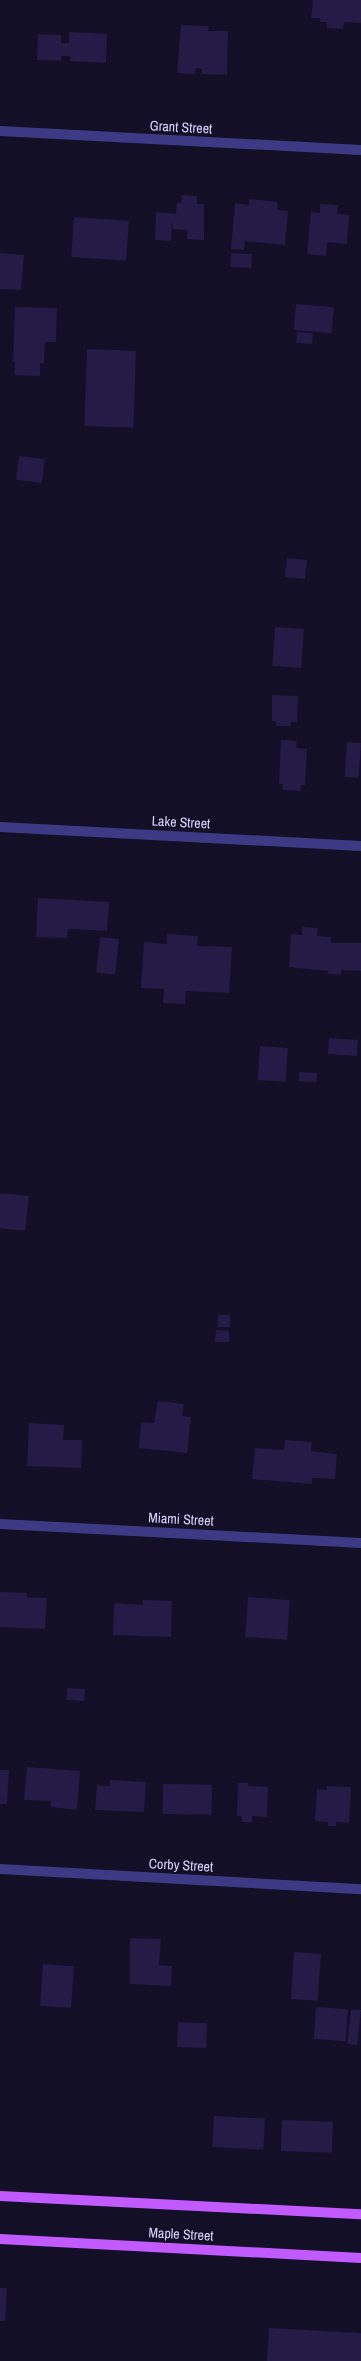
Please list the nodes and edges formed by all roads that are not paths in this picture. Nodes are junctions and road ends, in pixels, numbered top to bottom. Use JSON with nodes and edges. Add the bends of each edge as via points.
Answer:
{"nodes":[{"id":1,"x":0,"y":131,"type":"edge"},
{"id":2,"x":361,"y":150,"type":"edge"},
{"id":3,"x":0,"y":827,"type":"edge"},
{"id":4,"x":361,"y":846,"type":"edge"},
{"id":5,"x":0,"y":1524,"type":"edge"},
{"id":6,"x":361,"y":1543,"type":"edge"},
{"id":7,"x":0,"y":1869,"type":"edge"},
{"id":8,"x":361,"y":1889,"type":"edge"},
{"id":9,"x":0,"y":2196,"type":"edge"},
{"id":10,"x":361,"y":2214,"type":"edge"},
{"id":11,"x":0,"y":2239,"type":"edge"},
{"id":12,"x":361,"y":2258,"type":"edge"}],
"edges":[{"from":1,"to":2,"type":"street","name":"Grant Street"},
{"from":3,"to":4,"type":"street","name":"Lake Street"},
{"from":5,"to":6,"type":"street","name":"Miami Street"},
{"from":7,"to":8,"type":"street","name":"Corby Street"},
{"from":9,"to":10,"type":"main road","name":"Maple Street"},
{"from":11,"to":12,"type":"main road","name":"Maple Street"}]}
